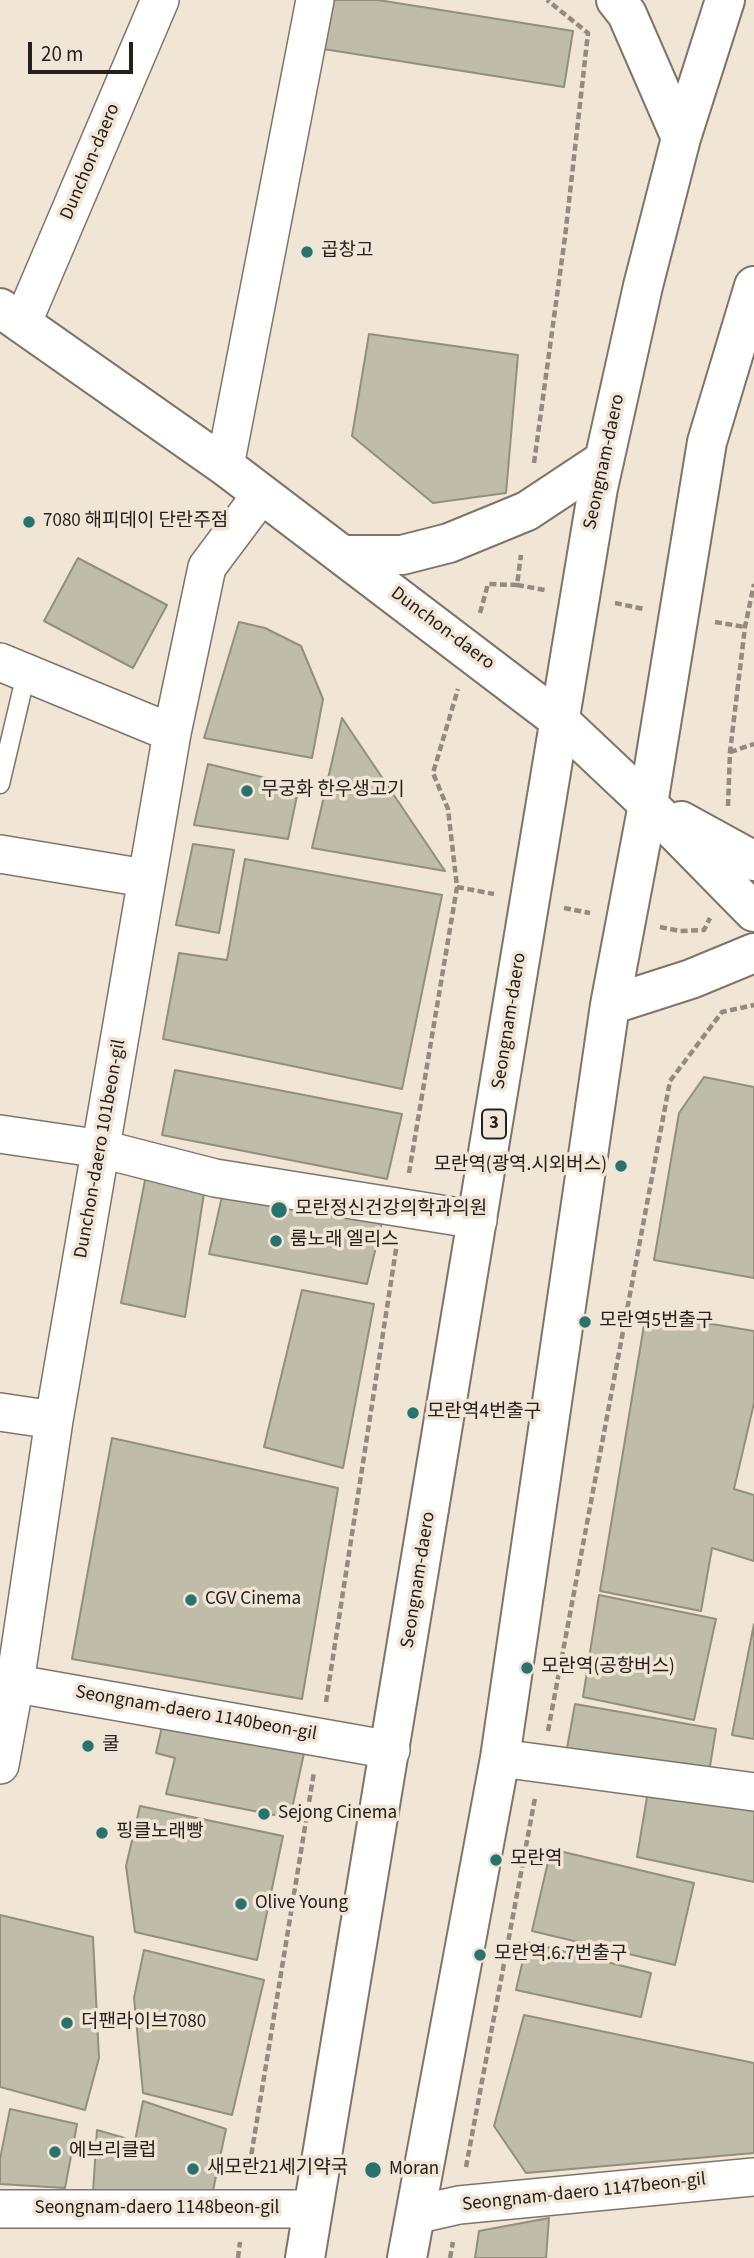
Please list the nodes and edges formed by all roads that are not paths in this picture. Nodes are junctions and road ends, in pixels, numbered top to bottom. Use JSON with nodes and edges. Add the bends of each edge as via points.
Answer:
{"nodes":[{"id":1,"x":160,"y":0,"type":"edge"},
{"id":2,"x":315,"y":0,"type":"edge"},
{"id":3,"x":616,"y":0,"type":"edge"},
{"id":4,"x":725,"y":0,"type":"edge"},
{"id":5,"x":681,"y":138,"type":"junction"},
{"id":6,"x":754,"y":286,"type":"edge"},
{"id":7,"x":11,"y":316,"type":"edge"},
{"id":8,"x":754,"y":381,"type":"edge"},
{"id":9,"x":707,"y":442,"type":"junction"},
{"id":10,"x":604,"y":460,"type":"junction"},
{"id":11,"x":225,"y":466,"type":"junction"},
{"id":12,"x":261,"y":495,"type":"junction"},
{"id":13,"x":343,"y":555,"type":"junction"},
{"id":14,"x":13,"y":668,"type":"edge"},
{"id":15,"x":559,"y":720,"type":"junction"},
{"id":16,"x":172,"y":733,"type":"junction"},
{"id":17,"x":0,"y":784,"type":"edge"},
{"id":18,"x":648,"y":804,"type":"junction"},
{"id":19,"x":0,"y":854,"type":"edge"},
{"id":20,"x":754,"y":861,"type":"edge"},
{"id":21,"x":145,"y":878,"type":"junction"},
{"id":22,"x":754,"y":912,"type":"edge"},
{"id":23,"x":754,"y":953,"type":"edge"},
{"id":24,"x":610,"y":1005,"type":"junction"},
{"id":25,"x":0,"y":1134,"type":"edge"},
{"id":26,"x":102,"y":1149,"type":"junction"},
{"id":27,"x":478,"y":1220,"type":"junction"},
{"id":28,"x":0,"y":1412,"type":"edge"},
{"id":29,"x":54,"y":1420,"type":"junction"},
{"id":30,"x":8,"y":1682,"type":"edge"},
{"id":31,"x":391,"y":1750,"type":"junction"},
{"id":32,"x":499,"y":1758,"type":"junction"},
{"id":33,"x":0,"y":1765,"type":"edge"},
{"id":34,"x":754,"y":1792,"type":"edge"},
{"id":35,"x":754,"y":2177,"type":"edge"},
{"id":36,"x":0,"y":2209,"type":"edge"},
{"id":37,"x":313,"y":2209,"type":"junction"},
{"id":38,"x":415,"y":2215,"type":"junction"},
{"id":39,"x":305,"y":2258,"type":"edge"},
{"id":40,"x":407,"y":2258,"type":"edge"}],
"edges":[{"from":1,"to":7,"type":"street","name":"Dunchon-daero"},
{"from":2,"to":11,"type":"street"},
{"from":3,"to":5,"type":"main road","via":[[627,14]]},
{"from":4,"to":5,"type":"main road","name":"Seongnam-daero","number":"3"},
{"from":5,"to":10,"type":"main road","name":"Seongnam-daero","number":"3"},
{"from":6,"to":9,"type":"main road"},
{"from":7,"to":11,"type":"main road","name":"Dunchon-daero"},
{"from":8,"to":9,"type":"main road"},
{"from":9,"to":18,"type":"main road"},
{"from":10,"to":13,"type":"main road","via":[[527,511],[449,543],[402,555]]},
{"from":10,"to":15,"type":"main road","name":"Seongnam-daero","number":"3"},
{"from":11,"to":12,"type":"main road","name":"Dunchon-daero"},
{"from":12,"to":13,"type":"main road","name":"Dunchon-daero"},
{"from":12,"to":16,"type":"street","name":"Dunchon-daero 101beon-gil","via":[[207,566]]},
{"from":13,"to":15,"type":"main road","name":"Dunchon-daero"},
{"from":14,"to":16,"type":"street"},
{"from":14,"to":17,"type":"lane"},
{"from":15,"to":18,"type":"main road","name":"Dunchon-daero"},
{"from":15,"to":27,"type":"main road","name":"Seongnam-daero","number":"3"},
{"from":16,"to":21,"type":"street","name":"Dunchon-daero 101beon-gil"},
{"from":18,"to":20,"type":"main road","name":"Dunchon-daero"},
{"from":18,"to":22,"type":"main road","name":"Dunchon-daero"},
{"from":18,"to":24,"type":"main road"},
{"from":19,"to":21,"type":"street"},
{"from":21,"to":26,"type":"street","name":"Dunchon-daero 101beon-gil"},
{"from":23,"to":24,"type":"main road"},
{"from":24,"to":32,"type":"main road"},
{"from":25,"to":26,"type":"street"},
{"from":26,"to":27,"type":"street","via":[[215,1178]]},
{"from":26,"to":29,"type":"street","name":"Dunchon-daero 101beon-gil"},
{"from":27,"to":31,"type":"main road","name":"Seongnam-daero","number":"3"},
{"from":28,"to":29,"type":"street"},
{"from":29,"to":30,"type":"street","name":"Dunchon-daero 101beon-gil"},
{"from":30,"to":31,"type":"street","name":"Seongnam-daero 1140beon-gil"},
{"from":30,"to":33,"type":"street","name":"Dunchon-daero 101beon-gil"},
{"from":31,"to":37,"type":"main road","name":"Seongnam-daero","number":"3"},
{"from":32,"to":34,"type":"street"},
{"from":32,"to":38,"type":"main road"},
{"from":35,"to":38,"type":"street","name":"Seongnam-daero 1147beon-gil","via":[[459,2205]]},
{"from":36,"to":37,"type":"street","name":"Seongnam-daero 1148beon-gil"},
{"from":37,"to":39,"type":"main road","name":"Seongnam-daero","number":"3"},
{"from":38,"to":40,"type":"main road"}]}
